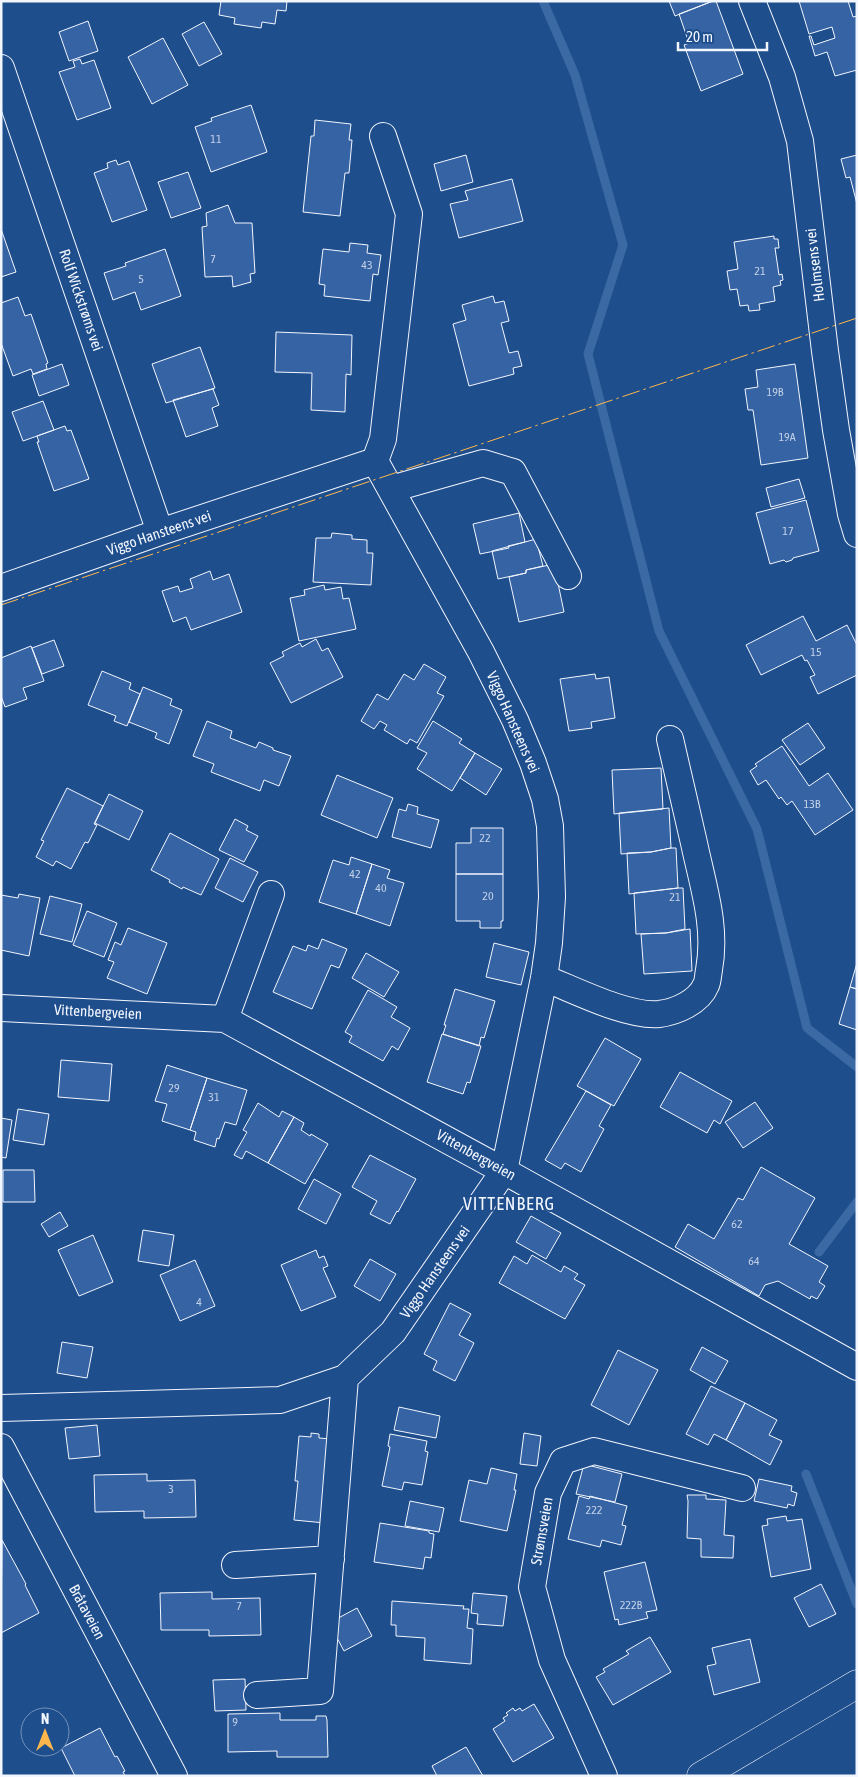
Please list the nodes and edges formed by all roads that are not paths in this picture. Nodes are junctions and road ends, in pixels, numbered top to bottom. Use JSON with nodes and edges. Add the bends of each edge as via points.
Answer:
{"nodes":[{"id":1,"x":752,"y":1,"type":"edge"},
{"id":2,"x":1,"y":68,"type":"edge"},
{"id":3,"x":383,"y":136,"type":"dead end"},
{"id":4,"x":375,"y":461,"type":"junction"},
{"id":5,"x":391,"y":489,"type":"junction"},
{"id":6,"x":160,"y":532,"type":"junction"},
{"id":7,"x":857,"y":534,"type":"edge"},
{"id":8,"x":568,"y":576,"type":"dead end"},
{"id":9,"x":1,"y":588,"type":"edge"},
{"id":10,"x":670,"y":739,"type":"dead end"},
{"id":11,"x":271,"y":894,"type":"dead end"},
{"id":12,"x":544,"y":978,"type":"junction"},
{"id":13,"x":1,"y":1008,"type":"edge"},
{"id":14,"x":225,"y":1018,"type":"junction"},
{"id":15,"x":504,"y":1171,"type":"junction"},
{"id":16,"x":857,"y":1367,"type":"edge"},
{"id":17,"x":345,"y":1378,"type":"junction"},
{"id":18,"x":1,"y":1408,"type":"edge"},
{"id":19,"x":1,"y":1447,"type":"edge"},
{"id":20,"x":742,"y":1488,"type":"dead end"},
{"id":21,"x":331,"y":1559,"type":"junction"},
{"id":22,"x":235,"y":1565,"type":"dead end"},
{"id":23,"x":857,"y":1684,"type":"edge"},
{"id":24,"x":257,"y":1695,"type":"dead end"},
{"id":25,"x":174,"y":1776,"type":"edge"},
{"id":26,"x":604,"y":1776,"type":"edge"},
{"id":27,"x":701,"y":1776,"type":"edge"}],
"edges":[{"from":1,"to":7,"type":"street","name":"Holmsens vei","via":[[782,78],[800,141],[836,430]]},
{"from":2,"to":6,"type":"street","name":"Rolf Wickstrøms vei"},
{"from":3,"to":4,"type":"street","via":[[409,214],[383,439]]},
{"from":4,"to":5,"type":"street","name":"Viggo Hansteens vei"},
{"from":4,"to":6,"type":"street","name":"Viggo Hansteens vei"},
{"from":5,"to":8,"type":"street","via":[[482,463],[513,472]]},
{"from":5,"to":12,"type":"street","name":"Viggo Hansteens vei","via":[[515,720],[545,799],[550,826],[552,897]]},
{"from":6,"to":9,"type":"street","name":"Viggo Hansteens vei"},
{"from":10,"to":12,"type":"street","via":[[712,930],[713,950],[706,985],[687,1005],[659,1014],[640,1013],[612,1005]]},
{"from":11,"to":14,"type":"street"},
{"from":12,"to":15,"type":"street","name":"Viggo Hansteens vei"},
{"from":13,"to":14,"type":"street","name":"Vittenbergveien"},
{"from":14,"to":15,"type":"street","name":"Vittenbergveien"},
{"from":15,"to":16,"type":"street","name":"Vittenbergveien"},
{"from":15,"to":17,"type":"street","name":"Viggo Hansteens vei","via":[[393,1332]]},
{"from":17,"to":18,"type":"street","name":"Viggo Hansteens vei","via":[[280,1400]]},
{"from":17,"to":21,"type":"street"},
{"from":19,"to":25,"type":"street","name":"Bråtaveien"},
{"from":20,"to":26,"type":"street","name":"Strømsveien","via":[[594,1451],[563,1461],[548,1492],[532,1587],[552,1660]]},
{"from":21,"to":22,"type":"street"},
{"from":21,"to":24,"type":"street","via":[[320,1691]]},
{"from":23,"to":27,"type":"main road"}]}
